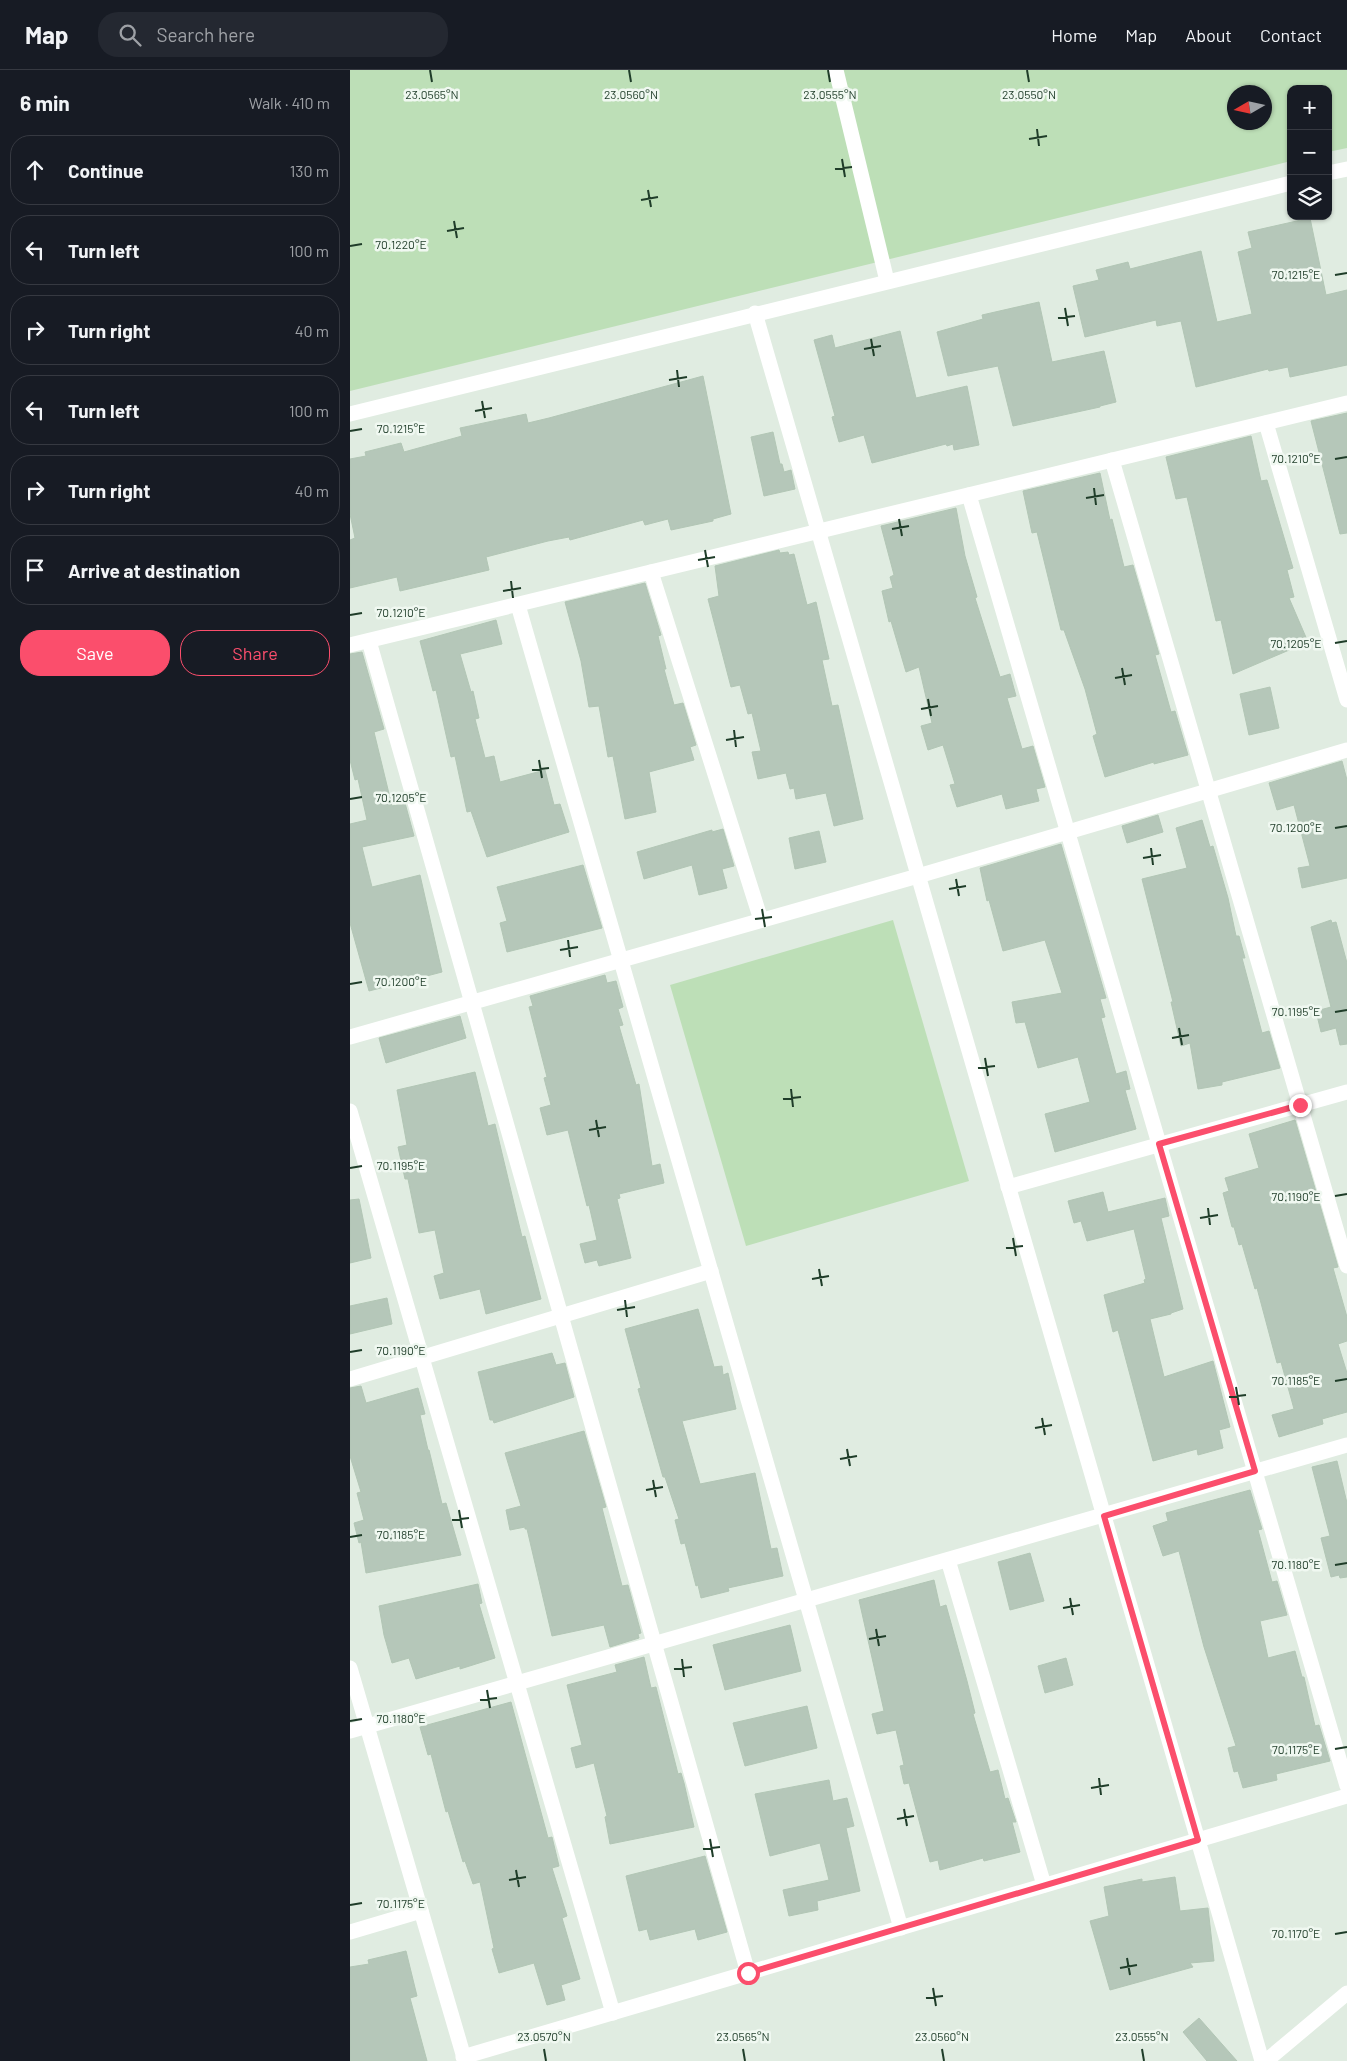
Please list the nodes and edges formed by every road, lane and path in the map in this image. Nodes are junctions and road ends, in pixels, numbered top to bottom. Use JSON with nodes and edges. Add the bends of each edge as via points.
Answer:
{"nodes":[{"id":1,"x":836,"y":70,"type":"edge"},
{"id":2,"x":1347,"y":169,"type":"edge"},
{"id":3,"x":1332,"y":172,"type":"edge"},
{"id":4,"x":1287,"y":183,"type":"edge"},
{"id":5,"x":887,"y":281,"type":"junction"},
{"id":6,"x":755,"y":313,"type":"junction"},
{"id":7,"x":1347,"y":403,"type":"edge"},
{"id":8,"x":350,"y":414,"type":"edge"},
{"id":9,"x":1266,"y":423,"type":"junction"},
{"id":10,"x":1112,"y":460,"type":"junction"},
{"id":11,"x":969,"y":495,"type":"junction"},
{"id":12,"x":818,"y":532,"type":"junction"},
{"id":13,"x":650,"y":572,"type":"junction"},
{"id":14,"x":518,"y":604,"type":"junction"},
{"id":15,"x":369,"y":641,"type":"junction"},
{"id":16,"x":350,"y":645,"type":"edge"},
{"id":17,"x":1347,"y":700,"type":"edge"},
{"id":18,"x":1347,"y":750,"type":"edge"},
{"id":19,"x":1209,"y":791,"type":"junction"},
{"id":20,"x":1068,"y":832,"type":"junction"},
{"id":21,"x":918,"y":876,"type":"junction"},
{"id":22,"x":761,"y":920,"type":"junction"},
{"id":23,"x":621,"y":960,"type":"junction"},
{"id":24,"x":472,"y":1002,"type":"junction"},
{"id":25,"x":350,"y":1037,"type":"edge"},
{"id":26,"x":1347,"y":1092,"type":"edge"},
{"id":27,"x":1300,"y":1105,"type":"junction"},
{"id":28,"x":350,"y":1111,"type":"edge"},
{"id":29,"x":1159,"y":1144,"type":"junction"},
{"id":30,"x":1008,"y":1187,"type":"junction"},
{"id":31,"x":1347,"y":1266,"type":"edge"},
{"id":32,"x":710,"y":1271,"type":"junction"},
{"id":33,"x":561,"y":1316,"type":"junction"},
{"id":34,"x":422,"y":1357,"type":"junction"},
{"id":35,"x":350,"y":1379,"type":"edge"},
{"id":36,"x":1347,"y":1445,"type":"edge"},
{"id":37,"x":1255,"y":1471,"type":"junction"},
{"id":38,"x":1104,"y":1516,"type":"junction"},
{"id":39,"x":948,"y":1560,"type":"junction"},
{"id":40,"x":806,"y":1601,"type":"junction"},
{"id":41,"x":654,"y":1644,"type":"junction"},
{"id":42,"x":350,"y":1668,"type":"edge"},
{"id":43,"x":517,"y":1683,"type":"junction"},
{"id":44,"x":367,"y":1726,"type":"junction"},
{"id":45,"x":350,"y":1731,"type":"edge"},
{"id":46,"x":1347,"y":1786,"type":"edge"},
{"id":47,"x":1347,"y":1796,"type":"edge"},
{"id":48,"x":1198,"y":1840,"type":"junction"},
{"id":49,"x":1044,"y":1885,"type":"junction"},
{"id":50,"x":421,"y":1911,"type":"junction"},
{"id":51,"x":901,"y":1928,"type":"junction"},
{"id":52,"x":350,"y":1932,"type":"edge"},
{"id":53,"x":748,"y":1973,"type":"junction"},
{"id":54,"x":1347,"y":1993,"type":"edge"},
{"id":55,"x":613,"y":2013,"type":"junction"},
{"id":56,"x":464,"y":2059,"type":"edge"},
{"id":57,"x":1262,"y":2061,"type":"edge"},
{"id":58,"x":1266,"y":2061,"type":"edge"}],
"edges":[{"from":1,"to":5,"type":"street"},
{"from":2,"to":3,"type":"street"},
{"from":4,"to":5,"type":"street"},
{"from":5,"to":6,"type":"street"},
{"from":6,"to":8,"type":"street"},
{"from":6,"to":12,"type":"street"},
{"from":7,"to":9,"type":"street"},
{"from":9,"to":10,"type":"street"},
{"from":9,"to":17,"type":"street"},
{"from":10,"to":11,"type":"street"},
{"from":10,"to":19,"type":"street"},
{"from":11,"to":12,"type":"street"},
{"from":11,"to":20,"type":"street"},
{"from":12,"to":13,"type":"street"},
{"from":12,"to":21,"type":"street"},
{"from":13,"to":14,"type":"street"},
{"from":13,"to":22,"type":"street"},
{"from":14,"to":15,"type":"street"},
{"from":14,"to":23,"type":"street"},
{"from":15,"to":16,"type":"street"},
{"from":15,"to":24,"type":"street"},
{"from":18,"to":19,"type":"street"},
{"from":19,"to":20,"type":"street"},
{"from":19,"to":27,"type":"street"},
{"from":20,"to":21,"type":"street"},
{"from":20,"to":29,"type":"street"},
{"from":21,"to":22,"type":"street"},
{"from":21,"to":30,"type":"street"},
{"from":22,"to":23,"type":"street"},
{"from":23,"to":24,"type":"street"},
{"from":23,"to":32,"type":"street"},
{"from":24,"to":25,"type":"street"},
{"from":24,"to":33,"type":"street"},
{"from":26,"to":27,"type":"street"},
{"from":27,"to":29,"type":"street"},
{"from":27,"to":31,"type":"street"},
{"from":28,"to":34,"type":"street"},
{"from":29,"to":30,"type":"street"},
{"from":29,"to":37,"type":"street"},
{"from":30,"to":38,"type":"street"},
{"from":32,"to":33,"type":"street"},
{"from":32,"to":40,"type":"street"},
{"from":33,"to":34,"type":"street"},
{"from":33,"to":41,"type":"street"},
{"from":34,"to":35,"type":"street"},
{"from":34,"to":43,"type":"street"},
{"from":36,"to":37,"type":"street"},
{"from":37,"to":38,"type":"street"},
{"from":37,"to":46,"type":"street"},
{"from":38,"to":39,"type":"street"},
{"from":38,"to":48,"type":"street"},
{"from":39,"to":40,"type":"street"},
{"from":39,"to":49,"type":"street"},
{"from":40,"to":41,"type":"street"},
{"from":40,"to":51,"type":"street"},
{"from":41,"to":43,"type":"street"},
{"from":41,"to":53,"type":"street"},
{"from":42,"to":44,"type":"street"},
{"from":43,"to":44,"type":"street"},
{"from":43,"to":55,"type":"street"},
{"from":44,"to":45,"type":"street"},
{"from":44,"to":50,"type":"street"},
{"from":47,"to":48,"type":"street"},
{"from":48,"to":49,"type":"street"},
{"from":48,"to":57,"type":"street"},
{"from":49,"to":51,"type":"street"},
{"from":50,"to":52,"type":"street"},
{"from":50,"to":56,"type":"street"},
{"from":51,"to":53,"type":"street"},
{"from":53,"to":55,"type":"street"},
{"from":54,"to":58,"type":"street"},
{"from":55,"to":56,"type":"street"}]}
